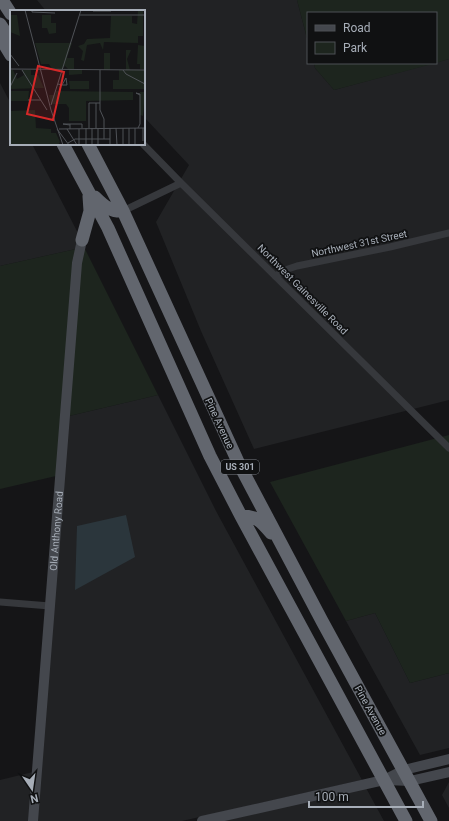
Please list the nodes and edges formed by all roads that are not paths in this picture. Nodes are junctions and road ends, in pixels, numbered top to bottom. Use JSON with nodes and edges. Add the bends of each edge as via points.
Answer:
{"nodes":[{"id":1,"x":2,"y":0,"type":"edge"},
{"id":2,"x":10,"y":12,"type":"edge"},
{"id":3,"x":0,"y":24,"type":"edge"},
{"id":4,"x":0,"y":37,"type":"edge"},
{"id":5,"x":10,"y":39,"type":"edge"},
{"id":6,"x":10,"y":53,"type":"edge"},
{"id":7,"x":64,"y":145,"type":"edge"},
{"id":8,"x":80,"y":145,"type":"edge"},
{"id":9,"x":89,"y":145,"type":"edge"},
{"id":10,"x":144,"y":145,"type":"edge"},
{"id":11,"x":96,"y":159,"type":"junction"},
{"id":12,"x":181,"y":183,"type":"junction"},
{"id":13,"x":88,"y":190,"type":"junction"},
{"id":14,"x":123,"y":212,"type":"junction"},
{"id":15,"x":108,"y":228,"type":"junction"},
{"id":16,"x":449,"y":234,"type":"edge"},
{"id":17,"x":82,"y":240,"type":"junction"},
{"id":18,"x":275,"y":276,"type":"junction"},
{"id":19,"x":449,"y":448,"type":"edge"},
{"id":20,"x":241,"y":516,"type":"junction"},
{"id":21,"x":282,"y":546,"type":"junction"},
{"id":22,"x":0,"y":602,"type":"edge"},
{"id":23,"x":50,"y":606,"type":"junction"},
{"id":24,"x":449,"y":759,"type":"edge"},
{"id":25,"x":449,"y":772,"type":"edge"},
{"id":26,"x":407,"y":776,"type":"junction"},
{"id":27,"x":384,"y":780,"type":"junction"},
{"id":28,"x":33,"y":821,"type":"edge"},
{"id":29,"x":202,"y":821,"type":"edge"},
{"id":30,"x":406,"y":821,"type":"edge"},
{"id":31,"x":431,"y":821,"type":"edge"}],
"edges":[{"from":1,"to":2,"type":"highway"},
{"from":3,"to":5,"type":"highway"},
{"from":4,"to":6,"type":"highway"},
{"from":7,"to":13,"type":"highway","number":"US 301"},
{"from":8,"to":11,"type":"highway","via":[[90,158]]},
{"from":9,"to":11,"type":"highway","name":"Pine Avenue","number":"US 301"},
{"from":10,"to":12,"type":"street","name":"Northwest Gainesville Road"},
{"from":11,"to":14,"type":"highway","name":"Pine Avenue","number":"US 301"},
{"from":12,"to":14,"type":"street"},
{"from":12,"to":18,"type":"street","name":"Northwest Gainesville Road"},
{"from":13,"to":14,"type":"highway","via":[[103,206],[114,212]]},
{"from":13,"to":15,"type":"highway","number":"US 301"},
{"from":13,"to":17,"type":"highway","via":[[90,211]]},
{"from":14,"to":21,"type":"highway","name":"Pine Avenue","number":"US 301","via":[[239,464]]},
{"from":15,"to":17,"type":"highway","via":[[92,229]]},
{"from":15,"to":20,"type":"highway","number":"US 301","via":[[185,402]]},
{"from":16,"to":18,"type":"street","name":"Northwest 31st Street","via":[[297,266]]},
{"from":17,"to":23,"type":"street","name":"Old Anthony Road","via":[[77,263]]},
{"from":18,"to":19,"type":"street","name":"Northwest Gainesville Road"},
{"from":20,"to":21,"type":"highway","via":[[252,516],[262,522]]},
{"from":20,"to":27,"type":"highway","number":"US 301"},
{"from":21,"to":26,"type":"highway","name":"Pine Avenue","number":"US 301"},
{"from":22,"to":23,"type":"street"},
{"from":23,"to":28,"type":"street","name":"Old Anthony Road"},
{"from":24,"to":26,"type":"street"},
{"from":25,"to":26,"type":"street"},
{"from":26,"to":27,"type":"street"},
{"from":26,"to":31,"type":"highway","number":"US 301"},
{"from":27,"to":29,"type":"street"},
{"from":27,"to":30,"type":"highway","number":"US 301"}]}
